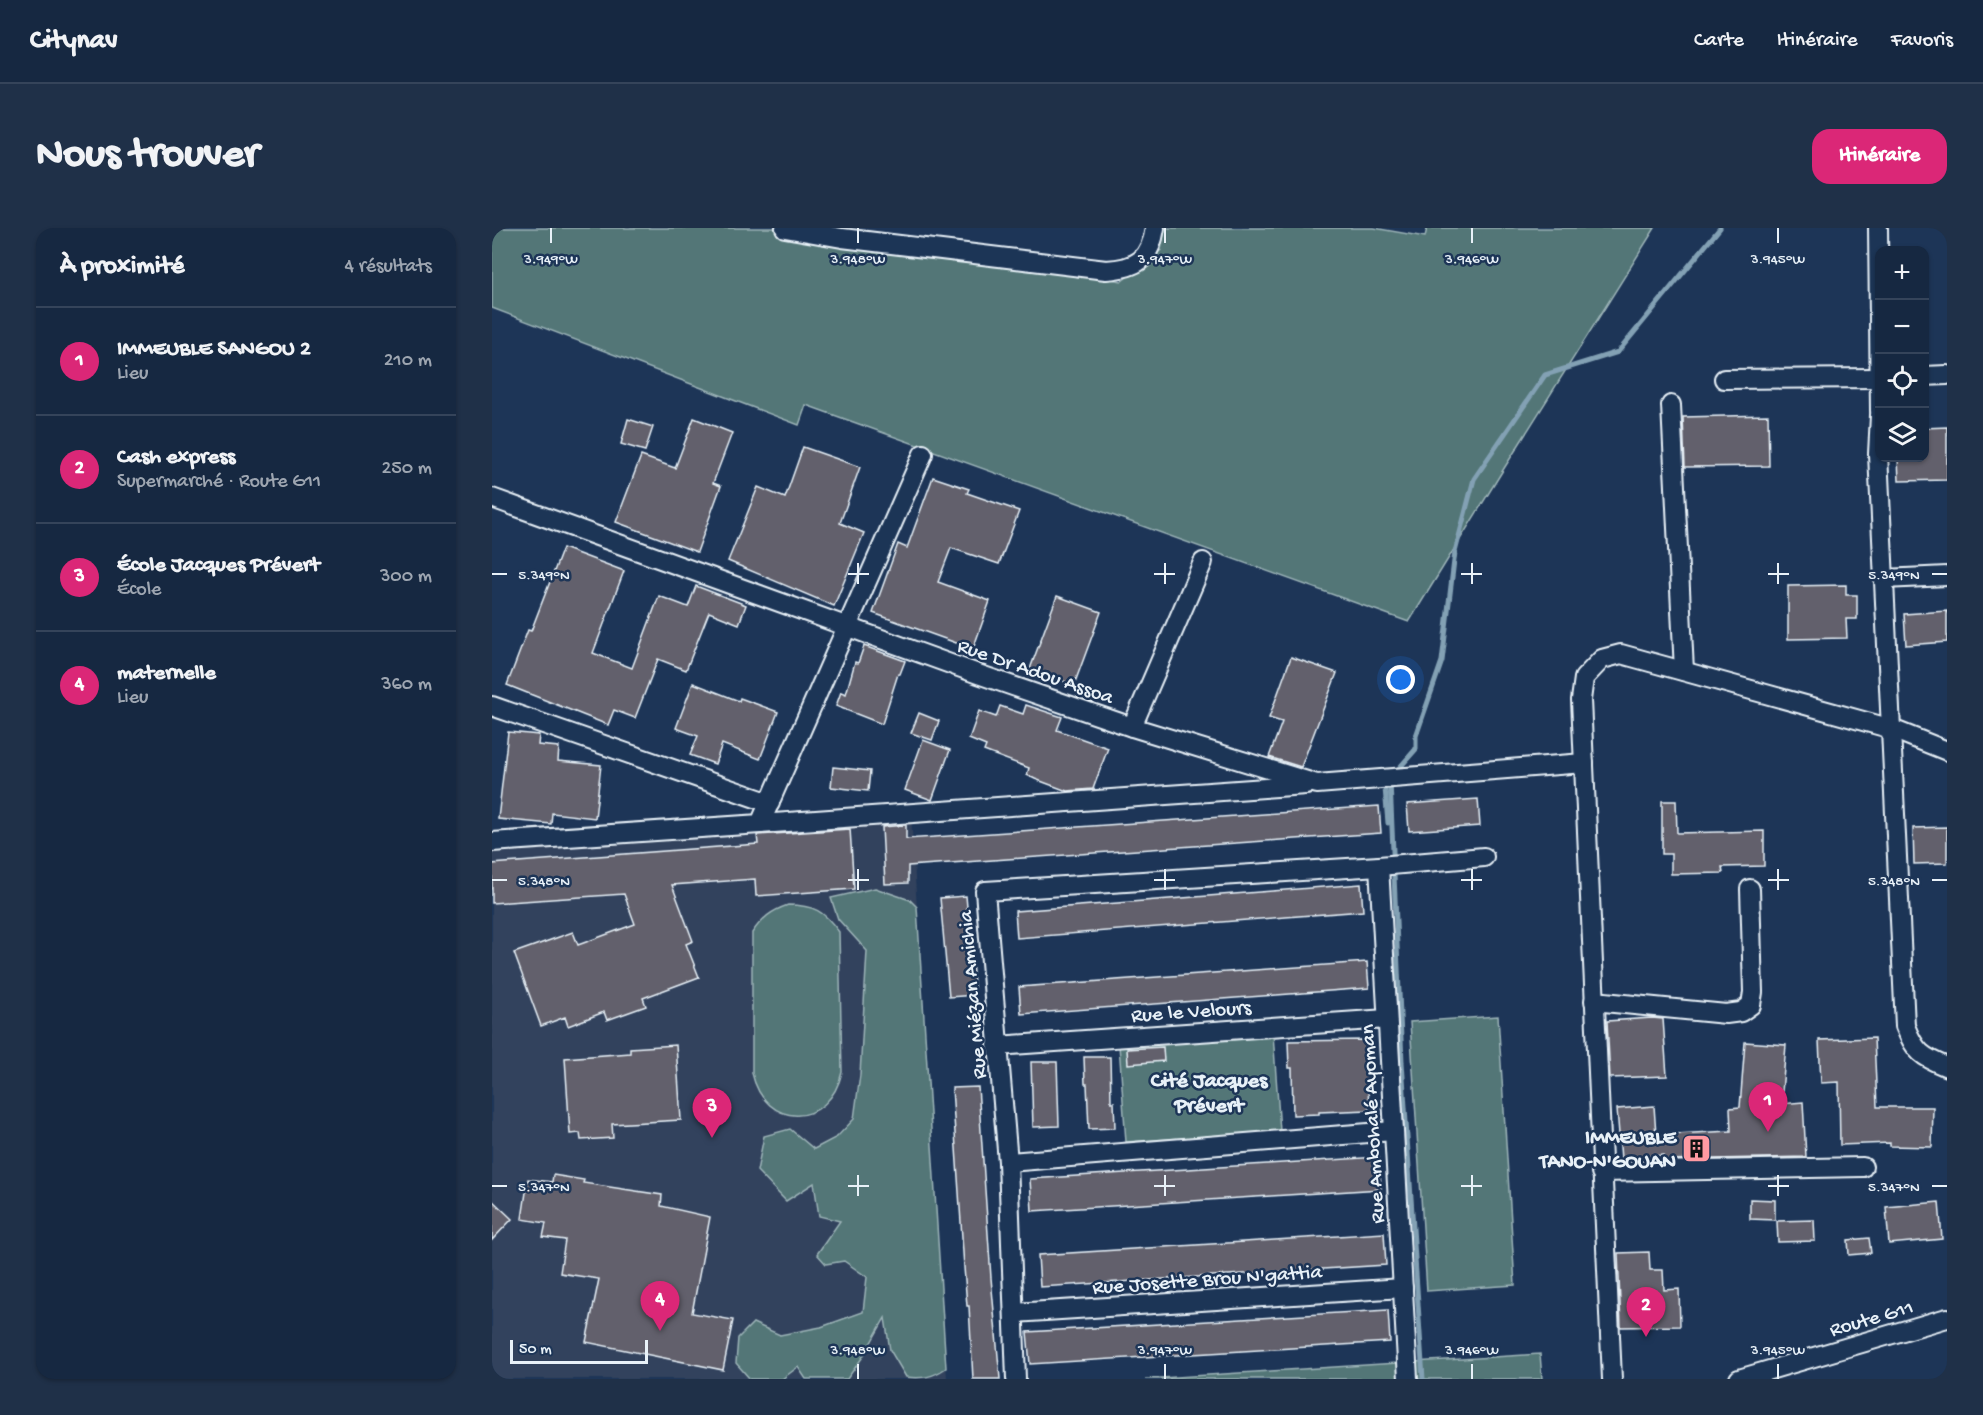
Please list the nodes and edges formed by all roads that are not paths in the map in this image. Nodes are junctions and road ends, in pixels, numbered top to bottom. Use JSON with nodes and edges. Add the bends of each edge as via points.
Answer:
{"nodes":[{"id":1,"x":785,"y":228,"type":"edge"},
{"id":2,"x":1155,"y":228,"type":"edge"},
{"id":3,"x":1878,"y":228,"type":"edge"},
{"id":4,"x":843,"y":233,"type":"edge"},
{"id":5,"x":1879,"y":354,"type":"edge"},
{"id":6,"x":1947,"y":375,"type":"edge"},
{"id":7,"x":1929,"y":376,"type":"edge"},
{"id":8,"x":1875,"y":378,"type":"edge"},
{"id":9,"x":1724,"y":379,"type":"dead end"},
{"id":10,"x":1671,"y":405,"type":"dead end"},
{"id":11,"x":924,"y":454,"type":"dead end"},
{"id":12,"x":1878,"y":462,"type":"edge"},
{"id":13,"x":492,"y":498,"type":"edge"},
{"id":14,"x":1203,"y":562,"type":"dead end"},
{"id":15,"x":1947,"y":576,"type":"edge"},
{"id":16,"x":1884,"y":579,"type":"junction"},
{"id":17,"x":848,"y":626,"type":"junction"},
{"id":18,"x":1684,"y":671,"type":"junction"},
{"id":19,"x":492,"y":706,"type":"edge"},
{"id":20,"x":1132,"y":727,"type":"junction"},
{"id":21,"x":1892,"y":729,"type":"junction"},
{"id":22,"x":1947,"y":751,"type":"edge"},
{"id":23,"x":1584,"y":763,"type":"junction"},
{"id":24,"x":1317,"y":784,"type":"junction"},
{"id":25,"x":770,"y":802,"type":"junction"},
{"id":26,"x":760,"y":824,"type":"junction"},
{"id":27,"x":492,"y":842,"type":"edge"},
{"id":28,"x":1484,"y":857,"type":"dead end"},
{"id":29,"x":1379,"y":866,"type":"junction"},
{"id":30,"x":1750,"y":890,"type":"dead end"},
{"id":31,"x":1594,"y":1000,"type":"junction"},
{"id":32,"x":1387,"y":1019,"type":"junction"},
{"id":33,"x":997,"y":1046,"type":"junction"},
{"id":34,"x":1947,"y":1067,"type":"edge"},
{"id":35,"x":1393,"y":1131,"type":"junction"},
{"id":36,"x":1008,"y":1162,"type":"junction"},
{"id":37,"x":1863,"y":1167,"type":"dead end"},
{"id":38,"x":1601,"y":1172,"type":"junction"},
{"id":39,"x":1403,"y":1288,"type":"junction"},
{"id":40,"x":1014,"y":1313,"type":"junction"},
{"id":41,"x":1947,"y":1318,"type":"edge"},
{"id":42,"x":1016,"y":1379,"type":"edge"},
{"id":43,"x":1408,"y":1379,"type":"edge"},
{"id":44,"x":1612,"y":1379,"type":"edge"},
{"id":45,"x":1739,"y":1379,"type":"edge"}],
"edges":[{"from":1,"to":4,"type":"street"},
{"from":2,"to":4,"type":"street","via":[[1152,246],[1140,261],[1126,269],[1106,270]]},
{"from":3,"to":5,"type":"street"},
{"from":6,"to":7,"type":"street"},
{"from":8,"to":9,"type":"street"},
{"from":10,"to":18,"type":"street"},
{"from":11,"to":17,"type":"street"},
{"from":12,"to":16,"type":"street"},
{"from":13,"to":17,"type":"street","name":"Rue Dr Adou Assoa"},
{"from":14,"to":20,"type":"street"},
{"from":15,"to":16,"type":"street"},
{"from":16,"to":21,"type":"street"},
{"from":17,"to":20,"type":"street","name":"Rue Dr Adou Assoa"},
{"from":17,"to":25,"type":"street"},
{"from":18,"to":21,"type":"street"},
{"from":18,"to":23,"type":"street","via":[[1621,654],[1602,659],[1584,678]]},
{"from":19,"to":25,"type":"street"},
{"from":20,"to":24,"type":"street","name":"Rue Dr Adou Assoa"},
{"from":21,"to":22,"type":"street"},
{"from":21,"to":34,"type":"street","via":[[1905,1026],[1912,1044],[1924,1058]]},
{"from":23,"to":24,"type":"street","name":"Rue Dr Adou Assoa"},
{"from":23,"to":31,"type":"street"},
{"from":24,"to":26,"type":"street"},
{"from":25,"to":26,"type":"street"},
{"from":26,"to":27,"type":"street"},
{"from":28,"to":29,"type":"street","name":"Rue Miézan Amichia"},
{"from":29,"to":32,"type":"street","name":"Rue Ambohalé Ayoman"},
{"from":29,"to":33,"type":"street","name":"Rue Miézan Amichia","via":[[986,891]]},
{"from":30,"to":31,"type":"street","via":[[1751,1005],[1741,1012],[1726,1014]]},
{"from":31,"to":38,"type":"street"},
{"from":32,"to":33,"type":"street","name":"Rue le Velours"},
{"from":32,"to":35,"type":"street","name":"Rue Ambohalé Ayoman"},
{"from":33,"to":36,"type":"street","name":"Rue Miézan Amichia"},
{"from":35,"to":36,"type":"street"},
{"from":35,"to":39,"type":"street","name":"Rue Ambohalé Ayoman"},
{"from":36,"to":40,"type":"street","name":"Rue Miézan Amichia"},
{"from":37,"to":38,"type":"street"},
{"from":38,"to":44,"type":"street"},
{"from":39,"to":40,"type":"street","name":"Rue Josette Brou N'gattia"},
{"from":39,"to":43,"type":"street","name":"Rue Ambohalé Ayoman"},
{"from":40,"to":42,"type":"street","name":"Rue Miézan Amichia"},
{"from":41,"to":45,"type":"street","name":"Route G11"}]}
